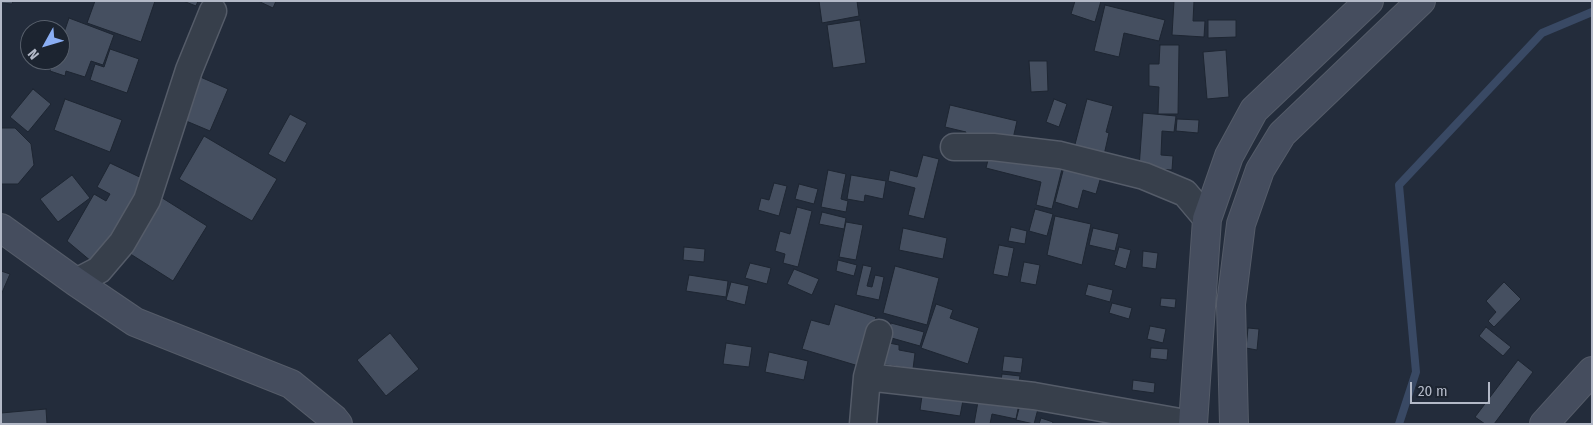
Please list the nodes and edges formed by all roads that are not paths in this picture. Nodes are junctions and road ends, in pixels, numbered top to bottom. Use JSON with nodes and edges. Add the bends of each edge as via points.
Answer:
{"nodes":[{"id":1,"x":1369,"y":1,"type":"edge"},
{"id":2,"x":1421,"y":1,"type":"edge"},
{"id":3,"x":213,"y":11,"type":"dead end"},
{"id":4,"x":954,"y":147,"type":"dead end"},
{"id":5,"x":1207,"y":219,"type":"junction"},
{"id":6,"x":3,"y":235,"type":"edge"},
{"id":7,"x":76,"y":282,"type":"junction"},
{"id":8,"x":878,"y":333,"type":"dead end"},
{"id":9,"x":1592,"y":372,"type":"edge"},
{"id":10,"x":867,"y":377,"type":"junction"},
{"id":11,"x":338,"y":424,"type":"edge"},
{"id":12,"x":863,"y":424,"type":"edge"},
{"id":13,"x":1192,"y":424,"type":"edge"},
{"id":14,"x":1234,"y":424,"type":"edge"},
{"id":15,"x":1544,"y":424,"type":"edge"}],
"edges":[{"from":1,"to":5,"type":"main road","via":[[1254,110],[1229,156]]},
{"from":2,"to":14,"type":"main road","via":[[1282,134],[1260,170],[1241,224],[1231,304]]},
{"from":3,"to":7,"type":"street","via":[[189,70],[147,200],[122,243],[99,270]]},
{"from":4,"to":5,"type":"street","via":[[993,147],[1060,155],[1144,176],[1185,193]]},
{"from":5,"to":13,"type":"main road"},
{"from":6,"to":7,"type":"main road"},
{"from":7,"to":11,"type":"main road","via":[[135,322],[291,384]]},
{"from":8,"to":10,"type":"street"},
{"from":9,"to":15,"type":"main road"},
{"from":10,"to":12,"type":"street"},
{"from":10,"to":13,"type":"street","via":[[1034,396]]}]}
